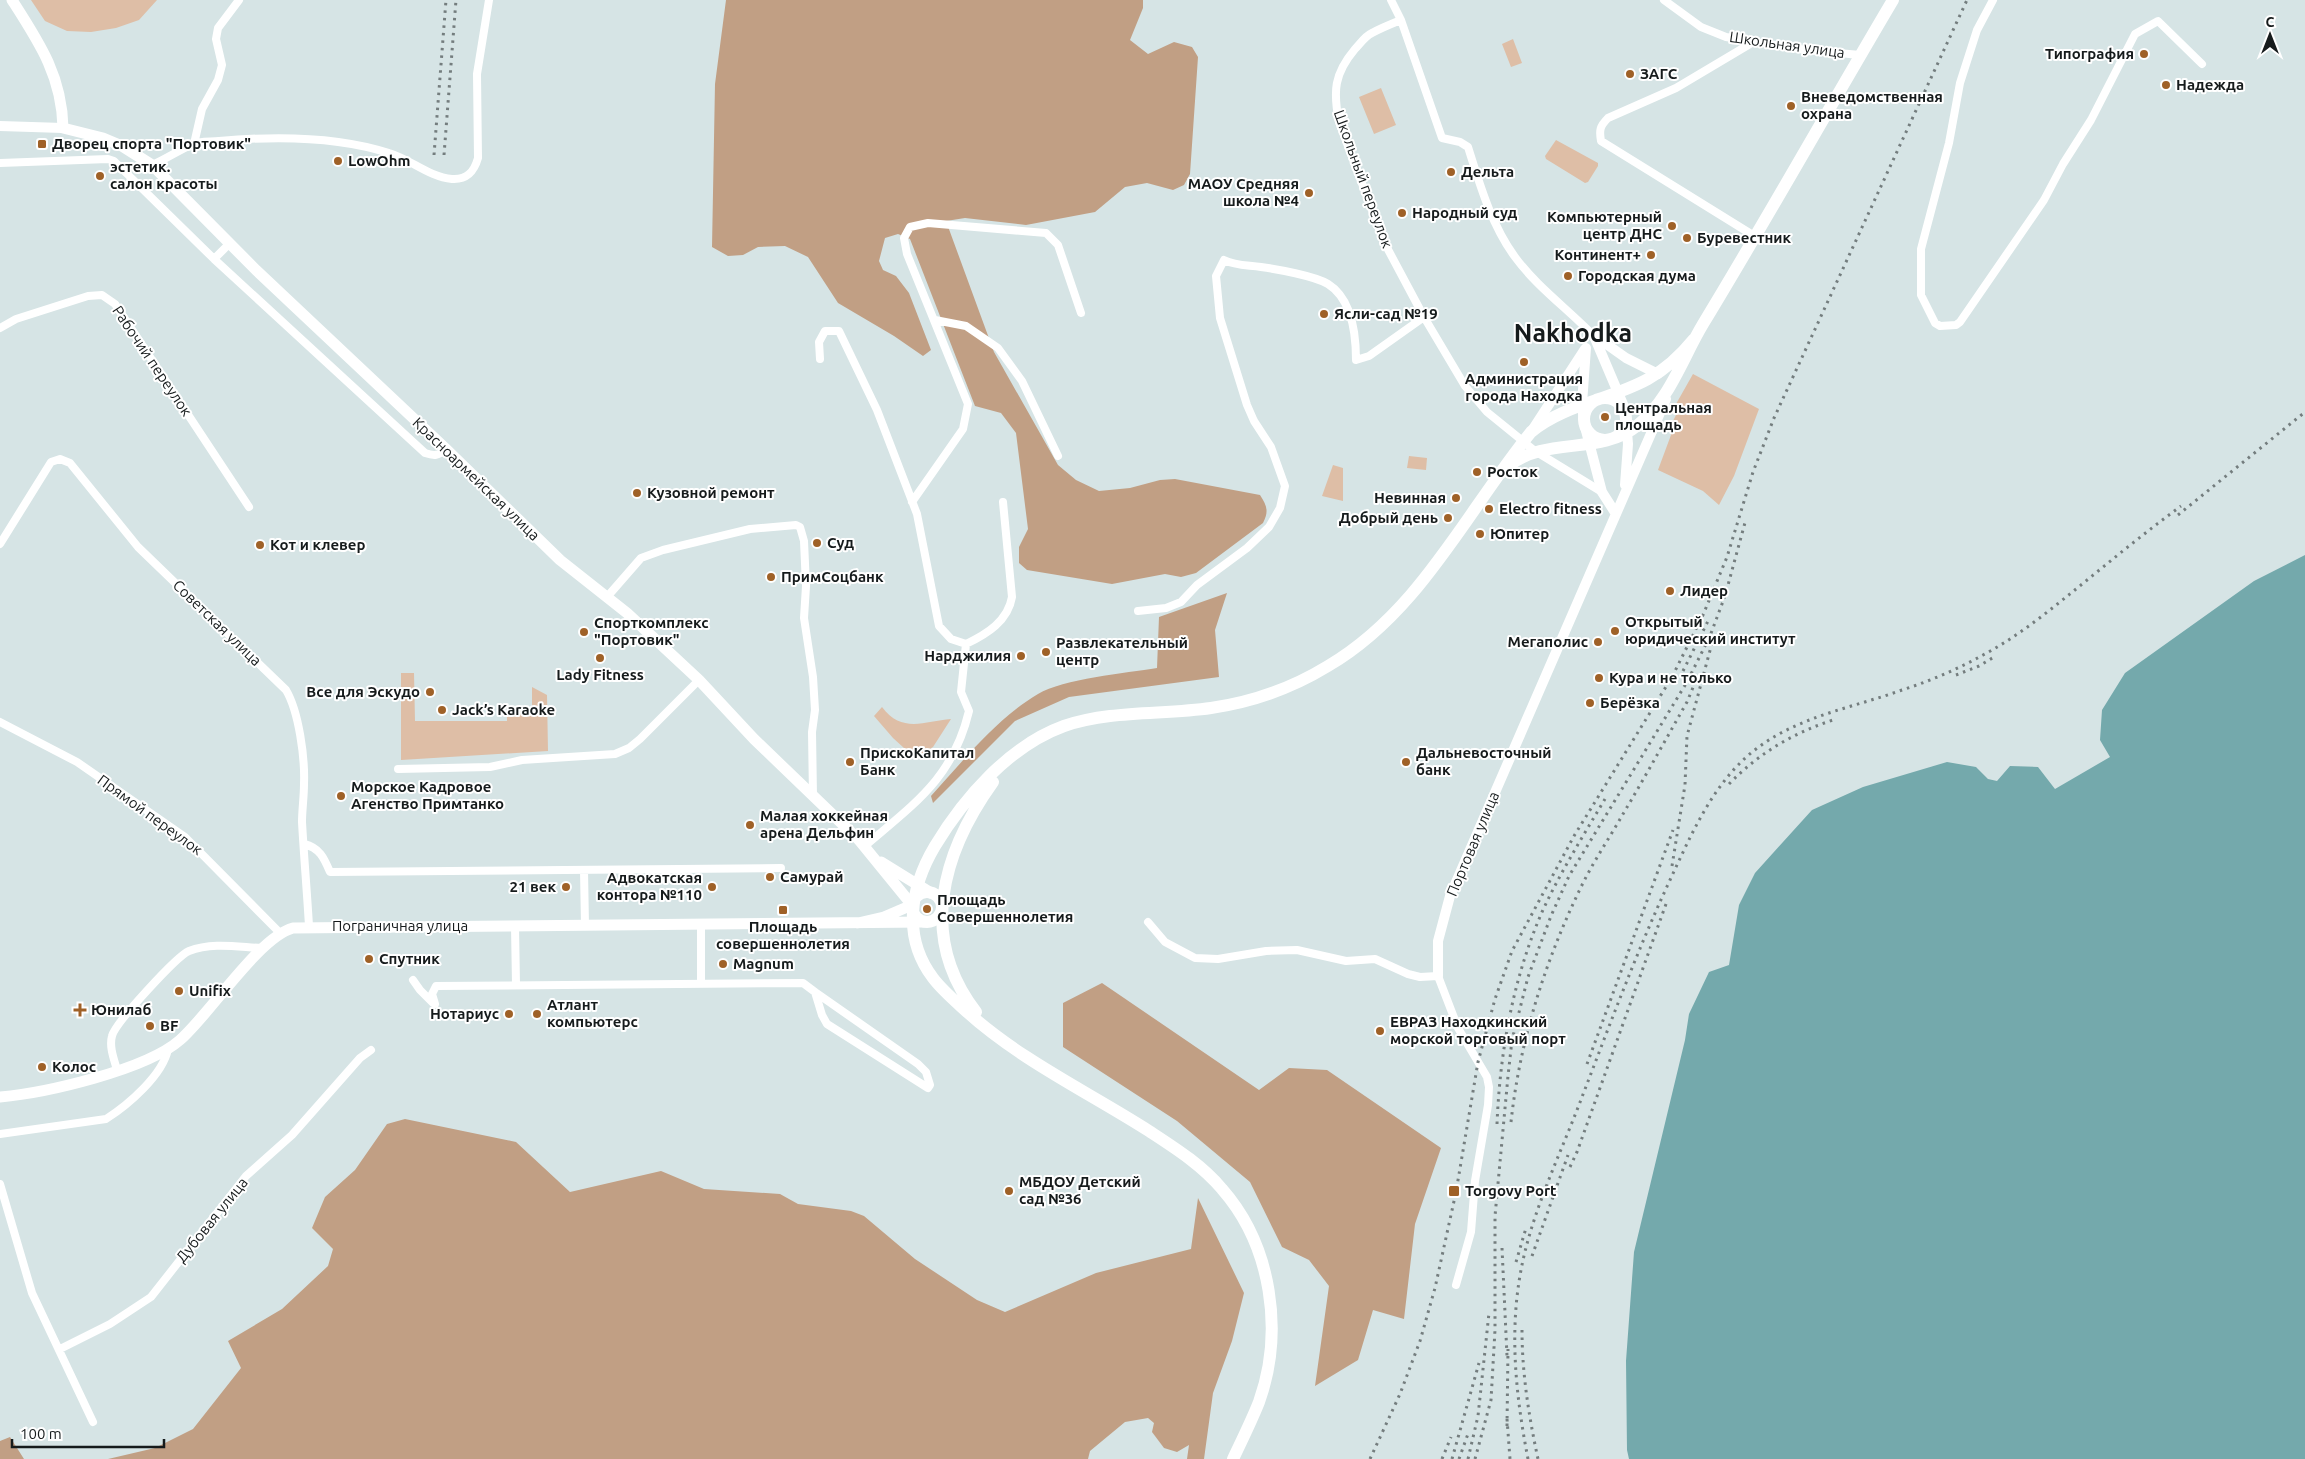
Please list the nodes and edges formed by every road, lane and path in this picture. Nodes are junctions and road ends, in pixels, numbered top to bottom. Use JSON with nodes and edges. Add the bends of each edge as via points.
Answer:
{"nodes":[{"id":1,"x":12,"y":0,"type":"edge"},
{"id":2,"x":239,"y":0,"type":"edge"},
{"id":3,"x":489,"y":0,"type":"edge"},
{"id":4,"x":1391,"y":0,"type":"edge"},
{"id":5,"x":1664,"y":0,"type":"edge"},
{"id":6,"x":1893,"y":0,"type":"edge"},
{"id":7,"x":1993,"y":0,"type":"edge"},
{"id":8,"x":1401,"y":20,"type":"junction"},
{"id":9,"x":1755,"y":42,"type":"junction"},
{"id":10,"x":1860,"y":55,"type":"junction"},
{"id":11,"x":2202,"y":64,"type":"dead end"},
{"id":12,"x":0,"y":126,"type":"edge"},
{"id":13,"x":63,"y":128,"type":"junction"},
{"id":14,"x":194,"y":144,"type":"junction"},
{"id":15,"x":0,"y":162,"type":"edge"},
{"id":16,"x":152,"y":165,"type":"junction"},
{"id":17,"x":1756,"y":237,"type":"junction"},
{"id":18,"x":230,"y":244,"type":"junction"},
{"id":19,"x":214,"y":259,"type":"junction"},
{"id":20,"x":1081,"y":313,"type":"dead end"},
{"id":21,"x":1424,"y":317,"type":"junction"},
{"id":22,"x":935,"y":320,"type":"junction"},
{"id":23,"x":0,"y":328,"type":"edge"},
{"id":24,"x":1594,"y":336,"type":"junction"},
{"id":25,"x":1694,"y":339,"type":"junction"},
{"id":26,"x":1586,"y":348,"type":"junction"},
{"id":27,"x":820,"y":359,"type":"dead end"},
{"id":28,"x":1658,"y":374,"type":"junction"},
{"id":29,"x":1676,"y":378,"type":"junction"},
{"id":30,"x":1619,"y":391,"type":"junction"},
{"id":31,"x":1601,"y":398,"type":"junction"},
{"id":32,"x":1582,"y":404,"type":"junction"},
{"id":33,"x":1626,"y":414,"type":"junction"},
{"id":34,"x":1584,"y":423,"type":"junction"},
{"id":35,"x":1628,"y":432,"type":"junction"},
{"id":36,"x":1528,"y":436,"type":"junction"},
{"id":37,"x":1610,"y":439,"type":"junction"},
{"id":38,"x":1590,"y":444,"type":"junction"},
{"id":39,"x":446,"y":449,"type":"junction"},
{"id":40,"x":1536,"y":451,"type":"junction"},
{"id":41,"x":1058,"y":456,"type":"dead end"},
{"id":42,"x":1494,"y":481,"type":"junction"},
{"id":43,"x":1602,"y":492,"type":"junction"},
{"id":44,"x":1624,"y":494,"type":"junction"},
{"id":45,"x":912,"y":502,"type":"junction"},
{"id":46,"x":1003,"y":502,"type":"dead end"},
{"id":47,"x":249,"y":507,"type":"dead end"},
{"id":48,"x":1616,"y":514,"type":"junction"},
{"id":49,"x":0,"y":544,"type":"edge"},
{"id":50,"x":607,"y":597,"type":"junction"},
{"id":51,"x":1138,"y":611,"type":"dead end"},
{"id":52,"x":966,"y":644,"type":"junction"},
{"id":53,"x":700,"y":680,"type":"junction"},
{"id":54,"x":0,"y":722,"type":"edge"},
{"id":55,"x":1016,"y":752,"type":"junction"},
{"id":56,"x":398,"y":769,"type":"dead end"},
{"id":57,"x":813,"y":796,"type":"junction"},
{"id":58,"x":304,"y":844,"type":"junction"},
{"id":59,"x":865,"y":846,"type":"junction"},
{"id":60,"x":874,"y":856,"type":"junction"},
{"id":61,"x":780,"y":868,"type":"dead end"},
{"id":62,"x":584,"y":870,"type":"junction"},
{"id":63,"x":917,"y":883,"type":"junction"},
{"id":64,"x":931,"y":893,"type":"junction"},
{"id":65,"x":912,"y":905,"type":"junction"},
{"id":66,"x":942,"y":908,"type":"junction"},
{"id":67,"x":919,"y":922,"type":"junction"},
{"id":68,"x":1148,"y":922,"type":"dead end"},
{"id":69,"x":858,"y":923,"type":"junction"},
{"id":70,"x":701,"y":925,"type":"junction"},
{"id":71,"x":309,"y":926,"type":"junction"},
{"id":72,"x":515,"y":926,"type":"junction"},
{"id":73,"x":585,"y":926,"type":"junction"},
{"id":74,"x":280,"y":933,"type":"junction"},
{"id":75,"x":262,"y":948,"type":"junction"},
{"id":76,"x":1438,"y":976,"type":"junction"},
{"id":77,"x":413,"y":980,"type":"dead end"},
{"id":78,"x":701,"y":984,"type":"junction"},
{"id":79,"x":516,"y":985,"type":"junction"},
{"id":80,"x":815,"y":992,"type":"junction"},
{"id":81,"x":1001,"y":1040,"type":"junction"},
{"id":82,"x":168,"y":1049,"type":"junction"},
{"id":83,"x":371,"y":1050,"type":"dead end"},
{"id":84,"x":117,"y":1070,"type":"junction"},
{"id":85,"x":0,"y":1097,"type":"edge"},
{"id":86,"x":0,"y":1134,"type":"edge"},
{"id":87,"x":0,"y":1184,"type":"edge"},
{"id":88,"x":1456,"y":1285,"type":"dead end"},
{"id":89,"x":60,"y":1349,"type":"junction"},
{"id":90,"x":93,"y":1422,"type":"dead end"},
{"id":91,"x":1233,"y":1459,"type":"edge"}],
"edges":[{"from":1,"to":13,"type":"main road","via":[[45,51],[61,97]]},
{"from":2,"to":14,"type":"street","via":[[218,28],[216,39],[222,65],[202,110]]},
{"from":3,"to":14,"type":"street","via":[[478,74],[478,158],[469,176],[442,178],[390,153],[316,140],[243,139]]},
{"from":4,"to":8,"type":"street"},
{"from":5,"to":9,"type":"street","name":"Школьная улица","via":[[1700,27],[1726,37]]},
{"from":6,"to":10,"type":"main road"},
{"from":7,"to":11,"type":"street","via":[[1977,30],[1960,83],[1949,143],[1920,249],[1921,295],[1935,323],[1940,326],[1960,322],[2044,200],[2091,120],[2135,34],[2158,22]]},
{"from":8,"to":21,"type":"street","name":"Школьный переулок","via":[[1371,33],[1344,63],[1338,74],[1336,104],[1339,122],[1375,220]]},
{"from":8,"to":24,"type":"street","via":[[1442,138],[1468,147],[1485,201],[1506,243],[1542,288]]},
{"from":9,"to":10,"type":"street","name":"Школьная улица"},
{"from":9,"to":17,"type":"street","via":[[1676,88],[1608,118],[1599,133],[1601,141]]},
{"from":10,"to":17,"type":"main road"},
{"from":12,"to":13,"type":"street"},
{"from":13,"to":16,"type":"main road","name":"Красноармейская улица","via":[[122,146]]},
{"from":14,"to":16,"type":"street"},
{"from":15,"to":19,"type":"street","via":[[114,161]]},
{"from":16,"to":18,"type":"main road","name":"Красноармейская улица"},
{"from":17,"to":25,"type":"main road"},
{"from":18,"to":19,"type":"street"},
{"from":18,"to":39,"type":"main road","name":"Красноармейская улица"},
{"from":19,"to":39,"type":"street","via":[[425,453],[433,456]]},
{"from":20,"to":22,"type":"street","via":[[1058,245],[1046,233],[928,223],[910,227],[904,238],[907,254]]},
{"from":21,"to":36,"type":"street","name":"Школьный переулок","via":[[1474,399],[1487,412]]},
{"from":21,"to":51,"type":"street","via":[[1369,356],[1356,360],[1352,322],[1341,297],[1326,283],[1224,260],[1216,276],[1224,332],[1247,405],[1271,446],[1285,486],[1280,508],[1269,527],[1247,548],[1197,585],[1182,602],[1166,608]]},
{"from":22,"to":41,"type":"street","via":[[966,326],[998,348],[1022,381]]},
{"from":22,"to":45,"type":"street","via":[[968,404],[963,429]]},
{"from":23,"to":47,"type":"street","name":"Рабочий переулок","via":[[16,319],[88,296],[102,295],[115,304]]},
{"from":24,"to":26,"type":"street"},
{"from":24,"to":28,"type":"street","via":[[1626,358]]},
{"from":24,"to":30,"type":"street"},
{"from":25,"to":28,"type":"main road"},
{"from":25,"to":29,"type":"main road"},
{"from":26,"to":32,"type":"street"},
{"from":26,"to":36,"type":"street"},
{"from":27,"to":45,"type":"street","via":[[819,342],[825,331],[840,331],[877,410]]},
{"from":28,"to":30,"type":"main road"},
{"from":29,"to":35,"type":"main road","via":[[1649,414]]},
{"from":29,"to":44,"type":"street","name":"Портовая улица"},
{"from":30,"to":31,"type":"main road"},
{"from":30,"to":33,"type":"street"},
{"from":31,"to":32,"type":"main road"},
{"from":31,"to":33,"type":"main road","via":[[1614,399]]},
{"from":31,"to":34,"type":"main road","via":[[1589,404]]},
{"from":32,"to":34,"type":"street"},
{"from":32,"to":36,"type":"main road","via":[[1550,419]]},
{"from":33,"to":35,"type":"street"},
{"from":33,"to":37,"type":"main road","via":[[1625,427]]},
{"from":34,"to":37,"type":"main road","via":[[1591,434],[1603,440]]},
{"from":34,"to":38,"type":"street"},
{"from":35,"to":37,"type":"main road"},
{"from":35,"to":44,"type":"street"},
{"from":36,"to":40,"type":"street","name":"Школьный переулок"},
{"from":36,"to":42,"type":"main road"},
{"from":37,"to":38,"type":"main road"},
{"from":38,"to":40,"type":"main road"},
{"from":38,"to":43,"type":"street"},
{"from":39,"to":50,"type":"main road","name":"Красноармейская улица","via":[[560,560]]},
{"from":40,"to":42,"type":"main road","via":[[1521,456]]},
{"from":40,"to":43,"type":"street","name":"Школьный переулок"},
{"from":42,"to":55,"type":"main road","via":[[1404,604],[1367,639],[1326,667],[1279,691],[1236,704],[1111,717],[1063,726]]},
{"from":43,"to":48,"type":"street"},
{"from":44,"to":48,"type":"street","name":"Портовая улица"},
{"from":45,"to":52,"type":"street","via":[[939,626],[951,639]]},
{"from":46,"to":52,"type":"street","via":[[1011,604],[1005,616],[985,635]]},
{"from":48,"to":76,"type":"street","name":"Портовая улица","via":[[1450,896],[1438,941]]},
{"from":49,"to":58,"type":"street","name":"Советская улица","via":[[50,462],[60,459],[70,463],[138,547],[286,690],[299,734],[303,765]]},
{"from":50,"to":53,"type":"main road","name":"Красноармейская улица"},
{"from":50,"to":57,"type":"street","via":[[640,558],[750,529],[800,527],[804,541],[806,586],[804,618],[815,710]]},
{"from":52,"to":59,"type":"street","via":[[962,692],[969,711],[957,748],[941,776],[925,795]]},
{"from":53,"to":56,"type":"street","via":[[640,739],[615,754],[522,760],[490,767]]},
{"from":53,"to":57,"type":"main road","name":"Красноармейская улица","via":[[754,740]]},
{"from":54,"to":74,"type":"street","name":"Прямой переулок","via":[[77,762],[185,837]]},
{"from":55,"to":63,"type":"main road","via":[[952,820],[930,854]]},
{"from":55,"to":66,"type":"main road","via":[[990,786],[968,824],[949,871]]},
{"from":57,"to":59,"type":"main road","name":"Красноармейская улица"},
{"from":58,"to":62,"type":"street","via":[[313,846],[323,856],[330,872]]},
{"from":58,"to":71,"type":"street","name":"Советская улица"},
{"from":59,"to":60,"type":"main road","name":"Красноармейская улица"},
{"from":60,"to":63,"type":"main road","name":"Красноармейская улица"},
{"from":60,"to":65,"type":"main road","name":"Красноармейская улица"},
{"from":61,"to":62,"type":"street"},
{"from":62,"to":73,"type":"street"},
{"from":63,"to":64,"type":"main road","name":"Красноармейская улица"},
{"from":63,"to":65,"type":"main road"},
{"from":64,"to":65,"type":"main road","via":[[918,895]]},
{"from":64,"to":66,"type":"main road","via":[[937,896]]},
{"from":65,"to":67,"type":"main road","via":[[913,914]]},
{"from":65,"to":69,"type":"main road","name":"Пограничная улица","via":[[884,917]]},
{"from":66,"to":67,"type":"main road","via":[[937,919]]},
{"from":66,"to":81,"type":"main road","via":[[943,943],[955,980],[984,1024]]},
{"from":67,"to":69,"type":"main road","name":"Пограничная улица"},
{"from":67,"to":81,"type":"main road","via":[[920,953],[933,978]]},
{"from":68,"to":76,"type":"street","via":[[1165,942],[1195,958],[1218,960],[1266,951],[1297,950],[1346,961],[1375,959],[1408,974]]},
{"from":69,"to":70,"type":"main road","name":"Пограничная улица"},
{"from":70,"to":73,"type":"main road","name":"Пограничная улица"},
{"from":70,"to":78,"type":"street"},
{"from":71,"to":72,"type":"main road","name":"Пограничная улица"},
{"from":71,"to":74,"type":"main road","name":"Пограничная улица"},
{"from":72,"to":73,"type":"main road","name":"Пограничная улица"},
{"from":72,"to":79,"type":"street"},
{"from":74,"to":75,"type":"main road","name":"Пограничная улица"},
{"from":75,"to":82,"type":"main road","name":"Пограничная улица","via":[[192,1028]]},
{"from":75,"to":84,"type":"street","via":[[221,945],[199,948],[178,957],[115,1028],[111,1046]]},
{"from":76,"to":88,"type":"street","via":[[1458,1028],[1489,1087],[1471,1232]]},
{"from":77,"to":79,"type":"street","via":[[435,1004],[432,994],[436,986]]},
{"from":78,"to":79,"type":"street"},
{"from":78,"to":80,"type":"street","via":[[803,983]]},
{"from":80,"to":80,"type":"street","via":[[918,1064],[930,1079],[928,1088],[827,1024]]},
{"from":81,"to":91,"type":"main road","via":[[1171,1145],[1203,1169],[1224,1190],[1240,1213],[1262,1261],[1268,1283],[1272,1330],[1259,1400]]},
{"from":82,"to":84,"type":"main road","name":"Пограничная улица"},
{"from":82,"to":86,"type":"street","via":[[160,1070],[121,1110],[106,1119]]},
{"from":83,"to":89,"type":"street","name":"Дубовая улица","via":[[360,1058],[292,1134],[246,1176],[151,1297],[110,1324]]},
{"from":84,"to":85,"type":"main road","name":"Пограничная улица","via":[[47,1091]]},
{"from":87,"to":89,"type":"street","via":[[32,1293]]},
{"from":89,"to":90,"type":"street"}]}
